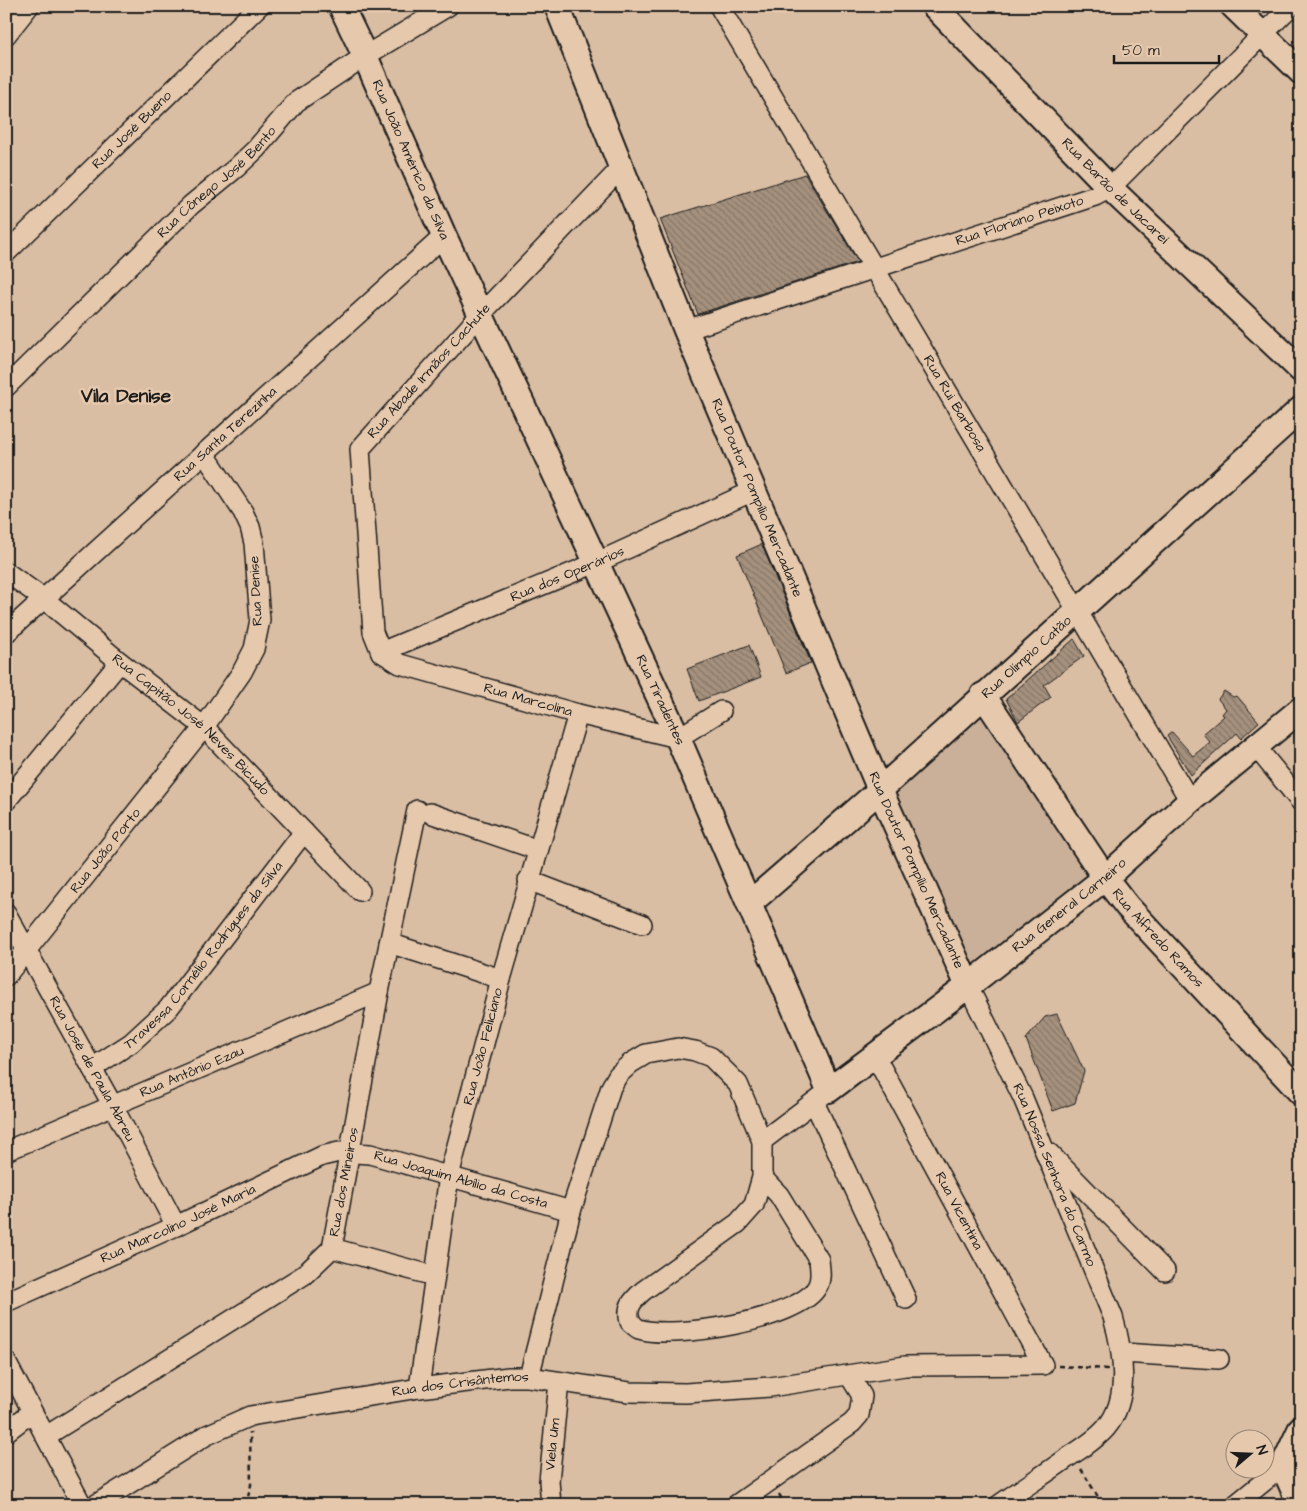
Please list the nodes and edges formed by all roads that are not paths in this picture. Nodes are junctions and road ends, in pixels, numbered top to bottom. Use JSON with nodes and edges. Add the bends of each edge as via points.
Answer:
{"nodes":[{"id":1,"x":29,"y":6,"type":"edge"},
{"id":2,"x":259,"y":6,"type":"edge"},
{"id":3,"x":341,"y":6,"type":"edge"},
{"id":4,"x":448,"y":6,"type":"edge"},
{"id":5,"x":557,"y":6,"type":"edge"},
{"id":6,"x":719,"y":6,"type":"edge"},
{"id":7,"x":1233,"y":6,"type":"edge"},
{"id":8,"x":1291,"y":6,"type":"edge"},
{"id":9,"x":942,"y":9,"type":"edge"},
{"id":10,"x":6,"y":35,"type":"edge"},
{"id":11,"x":1262,"y":35,"type":"junction"},
{"id":12,"x":365,"y":56,"type":"junction"},
{"id":13,"x":1301,"y":72,"type":"edge"},
{"id":14,"x":621,"y":168,"type":"junction"},
{"id":15,"x":1110,"y":188,"type":"junction"},
{"id":16,"x":444,"y":236,"type":"junction"},
{"id":17,"x":6,"y":253,"type":"edge"},
{"id":18,"x":874,"y":270,"type":"junction"},
{"id":19,"x":481,"y":314,"type":"junction"},
{"id":20,"x":686,"y":330,"type":"junction"},
{"id":21,"x":1301,"y":370,"type":"edge"},
{"id":22,"x":6,"y":387,"type":"edge"},
{"id":23,"x":1301,"y":409,"type":"edge"},
{"id":24,"x":204,"y":453,"type":"junction"},
{"id":25,"x":753,"y":491,"type":"junction"},
{"id":26,"x":598,"y":562,"type":"junction"},
{"id":27,"x":6,"y":572,"type":"edge"},
{"id":28,"x":44,"y":599,"type":"junction"},
{"id":29,"x":1077,"y":613,"type":"junction"},
{"id":30,"x":6,"y":633,"type":"edge"},
{"id":31,"x":381,"y":652,"type":"junction"},
{"id":32,"x":120,"y":662,"type":"junction"},
{"id":33,"x":983,"y":695,"type":"junction"},
{"id":34,"x":1301,"y":709,"type":"edge"},
{"id":35,"x":721,"y":711,"type":"dead end"},
{"id":36,"x":578,"y":714,"type":"junction"},
{"id":37,"x":204,"y":726,"type":"junction"},
{"id":38,"x":678,"y":738,"type":"junction"},
{"id":39,"x":1256,"y":747,"type":"junction"},
{"id":40,"x":880,"y":790,"type":"junction"},
{"id":41,"x":6,"y":801,"type":"edge"},
{"id":42,"x":1190,"y":801,"type":"junction"},
{"id":43,"x":1301,"y":802,"type":"edge"},
{"id":44,"x":304,"y":832,"type":"junction"},
{"id":45,"x":538,"y":850,"type":"junction"},
{"id":46,"x":1105,"y":878,"type":"junction"},
{"id":47,"x":528,"y":880,"type":"junction"},
{"id":48,"x":360,"y":891,"type":"dead end"},
{"id":49,"x":750,"y":903,"type":"junction"},
{"id":50,"x":6,"y":913,"type":"edge"},
{"id":51,"x":642,"y":924,"type":"dead end"},
{"id":52,"x":389,"y":943,"type":"junction"},
{"id":53,"x":26,"y":950,"type":"junction"},
{"id":54,"x":6,"y":976,"type":"edge"},
{"id":55,"x":501,"y":978,"type":"junction"},
{"id":56,"x":968,"y":986,"type":"junction"},
{"id":57,"x":379,"y":992,"type":"junction"},
{"id":58,"x":875,"y":1056,"type":"junction"},
{"id":59,"x":92,"y":1068,"type":"junction"},
{"id":60,"x":1301,"y":1093,"type":"edge"},
{"id":61,"x":821,"y":1096,"type":"junction"},
{"id":62,"x":113,"y":1106,"type":"junction"},
{"id":63,"x":762,"y":1141,"type":"junction"},
{"id":64,"x":1042,"y":1146,"type":"junction"},
{"id":65,"x":6,"y":1151,"type":"edge"},
{"id":66,"x":350,"y":1152,"type":"junction"},
{"id":67,"x":449,"y":1176,"type":"junction"},
{"id":68,"x":762,"y":1177,"type":"junction"},
{"id":69,"x":571,"y":1211,"type":"junction"},
{"id":70,"x":176,"y":1226,"type":"junction"},
{"id":71,"x":332,"y":1248,"type":"junction"},
{"id":72,"x":1165,"y":1271,"type":"dead end"},
{"id":73,"x":434,"y":1276,"type":"junction"},
{"id":74,"x":906,"y":1298,"type":"dead end"},
{"id":75,"x":6,"y":1302,"type":"edge"},
{"id":76,"x":1219,"y":1359,"type":"dead end"},
{"id":77,"x":6,"y":1362,"type":"edge"},
{"id":78,"x":1122,"y":1362,"type":"junction"},
{"id":79,"x":849,"y":1375,"type":"junction"},
{"id":80,"x":530,"y":1376,"type":"junction"},
{"id":81,"x":559,"y":1382,"type":"junction"},
{"id":82,"x":419,"y":1388,"type":"junction"},
{"id":83,"x":32,"y":1412,"type":"junction"},
{"id":84,"x":1301,"y":1428,"type":"edge"},
{"id":85,"x":6,"y":1432,"type":"edge"},
{"id":86,"x":46,"y":1436,"type":"junction"},
{"id":87,"x":1292,"y":1468,"type":"edge"},
{"id":88,"x":82,"y":1505,"type":"edge"},
{"id":89,"x":95,"y":1505,"type":"edge"},
{"id":90,"x":551,"y":1505,"type":"edge"},
{"id":91,"x":736,"y":1505,"type":"edge"},
{"id":92,"x":999,"y":1505,"type":"edge"},
{"id":93,"x":1235,"y":1505,"type":"edge"},
{"id":94,"x":1300,"y":1505,"type":"edge"}],
"edges":[{"from":1,"to":10,"type":"street"},
{"from":2,"to":17,"type":"street","name":"Rua José Bueno"},
{"from":3,"to":12,"type":"main road","name":"Rua João Américo da Silva"},
{"from":4,"to":12,"type":"street","name":"Rua Cônego José Bento"},
{"from":5,"to":14,"type":"main road","name":"Rua Doutor Pompílio Mercadante"},
{"from":6,"to":18,"type":"street","name":"Rua Rui Barbosa"},
{"from":7,"to":11,"type":"main road"},
{"from":8,"to":11,"type":"street","name":"Rua Floriano Peixoto"},
{"from":9,"to":15,"type":"main road","name":"Rua Barão de Jacareí"},
{"from":11,"to":13,"type":"main road"},
{"from":11,"to":15,"type":"street","name":"Rua Floriano Peixoto"},
{"from":12,"to":16,"type":"main road","name":"Rua João Américo da Silva"},
{"from":12,"to":22,"type":"street","name":"Rua Cônego José Bento","via":[[296,102],[256,149],[191,205]]},
{"from":14,"to":19,"type":"street","name":"Rua Abade Irmãos Cachute"},
{"from":14,"to":20,"type":"main road","name":"Rua Doutor Pompílio Mercadante"},
{"from":15,"to":18,"type":"street","name":"Rua Floriano Peixoto"},
{"from":15,"to":21,"type":"main road","name":"Rua Barão de Jacareí"},
{"from":16,"to":19,"type":"main road","name":"Rua João Américo da Silva"},
{"from":16,"to":24,"type":"street","name":"Rua Santa Terezinha"},
{"from":18,"to":20,"type":"street","name":"Rua Floriano Peixoto"},
{"from":18,"to":29,"type":"street","name":"Rua Rui Barbosa"},
{"from":19,"to":26,"type":"main road","name":"Rua Tiradentes"},
{"from":19,"to":31,"type":"street","name":"Rua Abade Irmãos Cachute","via":[[359,452],[373,632]]},
{"from":20,"to":25,"type":"main road","name":"Rua Doutor Pompílio Mercadante"},
{"from":23,"to":29,"type":"main road","name":"Rua Olímpio Catão"},
{"from":24,"to":28,"type":"street","name":"Rua Santa Terezinha"},
{"from":24,"to":37,"type":"street","name":"Rua Denise","via":[[250,526],[260,620],[254,649],[242,672]]},
{"from":25,"to":26,"type":"street","name":"Rua dos Operários"},
{"from":25,"to":40,"type":"main road","name":"Rua Doutor Pompílio Mercadante"},
{"from":26,"to":31,"type":"street","name":"Rua dos Operários"},
{"from":26,"to":38,"type":"main road","name":"Rua Tiradentes"},
{"from":27,"to":28,"type":"street","name":"Rua Capitão José Neves Bicudo"},
{"from":28,"to":30,"type":"street","name":"Rua Santa Terezinha"},
{"from":28,"to":32,"type":"street","name":"Rua Capitão José Neves Bicudo"},
{"from":29,"to":33,"type":"main road","name":"Rua Olímpio Catão"},
{"from":29,"to":42,"type":"street","name":"Rua Rui Barbosa"},
{"from":31,"to":36,"type":"street","name":"Rua Marcolina","via":[[400,664]]},
{"from":32,"to":37,"type":"street","name":"Rua Capitão José Neves Bicudo"},
{"from":32,"to":41,"type":"street"},
{"from":33,"to":40,"type":"main road","name":"Rua Olímpio Catão"},
{"from":33,"to":46,"type":"main road","name":"Rua Alfredo Ramos"},
{"from":34,"to":39,"type":"main road","name":"Rua General Carneiro"},
{"from":35,"to":38,"type":"street"},
{"from":36,"to":38,"type":"street","name":"Rua Marcolina"},
{"from":36,"to":45,"type":"street","name":"Rua João Feliciano"},
{"from":37,"to":44,"type":"street","name":"Rua Capitão José Neves Bicudo"},
{"from":37,"to":53,"type":"street","name":"Rua João Porto"},
{"from":38,"to":49,"type":"main road","name":"Rua Tiradentes"},
{"from":39,"to":42,"type":"main road","name":"Rua General Carneiro"},
{"from":39,"to":43,"type":"street"},
{"from":40,"to":49,"type":"main road","name":"Rua Olímpio Catão"},
{"from":40,"to":56,"type":"main road","name":"Rua Doutor Pompílio Mercadante"},
{"from":42,"to":46,"type":"main road","name":"Rua General Carneiro"},
{"from":44,"to":48,"type":"street","name":"Rua Capitão José Neves Bicudo"},
{"from":44,"to":59,"type":"street","name":"Travessa Cornélio Rodrigues da Silva","via":[[168,1009],[131,1043]]},
{"from":45,"to":47,"type":"street","name":"Rua João Feliciano"},
{"from":45,"to":52,"type":"street","name":"Rua dos Mineiros","via":[[424,811]]},
{"from":46,"to":56,"type":"main road","name":"Rua General Carneiro"},
{"from":46,"to":60,"type":"main road","name":"Rua Alfredo Ramos","via":[[1127,906]]},
{"from":47,"to":51,"type":"street"},
{"from":47,"to":55,"type":"street","name":"Rua João Feliciano"},
{"from":49,"to":61,"type":"main road","name":"Rua Tiradentes"},
{"from":50,"to":53,"type":"street","name":"Rua José de Paula Abreu"},
{"from":52,"to":55,"type":"street"},
{"from":52,"to":57,"type":"street","name":"Rua dos Mineiros"},
{"from":53,"to":54,"type":"street","name":"Rua João Porto"},
{"from":53,"to":59,"type":"street","name":"Rua José de Paula Abreu"},
{"from":55,"to":67,"type":"street","name":"Rua João Feliciano"},
{"from":56,"to":58,"type":"main road","name":"Rua General Carneiro"},
{"from":56,"to":64,"type":"street","name":"Rua Nossa Senhora do Carmo","via":[[1023,1098]]},
{"from":57,"to":62,"type":"street","name":"Rua Antônio Ezau"},
{"from":57,"to":66,"type":"street","name":"Rua dos Mineiros"},
{"from":58,"to":61,"type":"main road","name":"Rua General Carneiro"},
{"from":58,"to":79,"type":"street","name":"Rua Vicentina","via":[[1043,1365],[905,1366]]},
{"from":59,"to":62,"type":"street","name":"Rua José de Paula Abreu"},
{"from":61,"to":63,"type":"street"},
{"from":61,"to":74,"type":"street"},
{"from":62,"to":65,"type":"street","name":"Rua Antônio Ezau"},
{"from":62,"to":70,"type":"street","name":"Rua José de Paula Abreu"},
{"from":63,"to":68,"type":"street"},
{"from":63,"to":69,"type":"street","via":[[738,1084],[711,1057],[678,1048],[646,1054],[618,1075],[610,1087]]},
{"from":64,"to":72,"type":"street"},
{"from":64,"to":78,"type":"street","name":"Rua Nossa Senhora do Carmo","via":[[1113,1317]]},
{"from":66,"to":67,"type":"street","name":"Rua Joaquim Abílio da Costa","via":[[370,1154]]},
{"from":66,"to":70,"type":"street","name":"Rua Marcolino José Maria","via":[[322,1156]]},
{"from":66,"to":71,"type":"street","name":"Rua dos Mineiros"},
{"from":67,"to":69,"type":"street","name":"Rua Joaquim Abílio da Costa"},
{"from":67,"to":73,"type":"street","name":"Rua João Feliciano"},
{"from":68,"to":68,"type":"street","via":[[754,1205],[738,1223],[643,1291],[630,1304],[630,1322],[639,1329],[678,1332],[723,1328],[772,1314],[801,1300],[817,1287],[821,1272],[819,1260],[779,1195]]},
{"from":69,"to":80,"type":"street"},
{"from":70,"to":75,"type":"street","name":"Rua Marcolino José Maria"},
{"from":71,"to":73,"type":"street"},
{"from":71,"to":86,"type":"street","name":"Rua dos Mineiros","via":[[304,1275]]},
{"from":73,"to":82,"type":"street","name":"Rua João Feliciano"},
{"from":76,"to":78,"type":"street"},
{"from":77,"to":83,"type":"street"},
{"from":78,"to":92,"type":"street","name":"Rua Nossa Senhora do Carmo","via":[[1119,1400],[1107,1427]]},
{"from":79,"to":81,"type":"street","name":"Rua dos Crisântemos","via":[[770,1387],[686,1393],[629,1392]]},
{"from":79,"to":91,"type":"street","via":[[862,1396],[859,1415]]},
{"from":80,"to":81,"type":"street","name":"Rua dos Crisântemos"},
{"from":80,"to":82,"type":"street","name":"Rua dos Crisântemos"},
{"from":81,"to":90,"type":"street","name":"Viela Um","via":[[549,1481]]},
{"from":82,"to":89,"type":"street","name":"Rua dos Crisântemos","via":[[250,1416],[207,1435]]},
{"from":83,"to":85,"type":"street"},
{"from":83,"to":86,"type":"street"},
{"from":84,"to":87,"type":"main road"},
{"from":86,"to":88,"type":"street"},
{"from":87,"to":93,"type":"street"},
{"from":87,"to":94,"type":"main road"}]}
